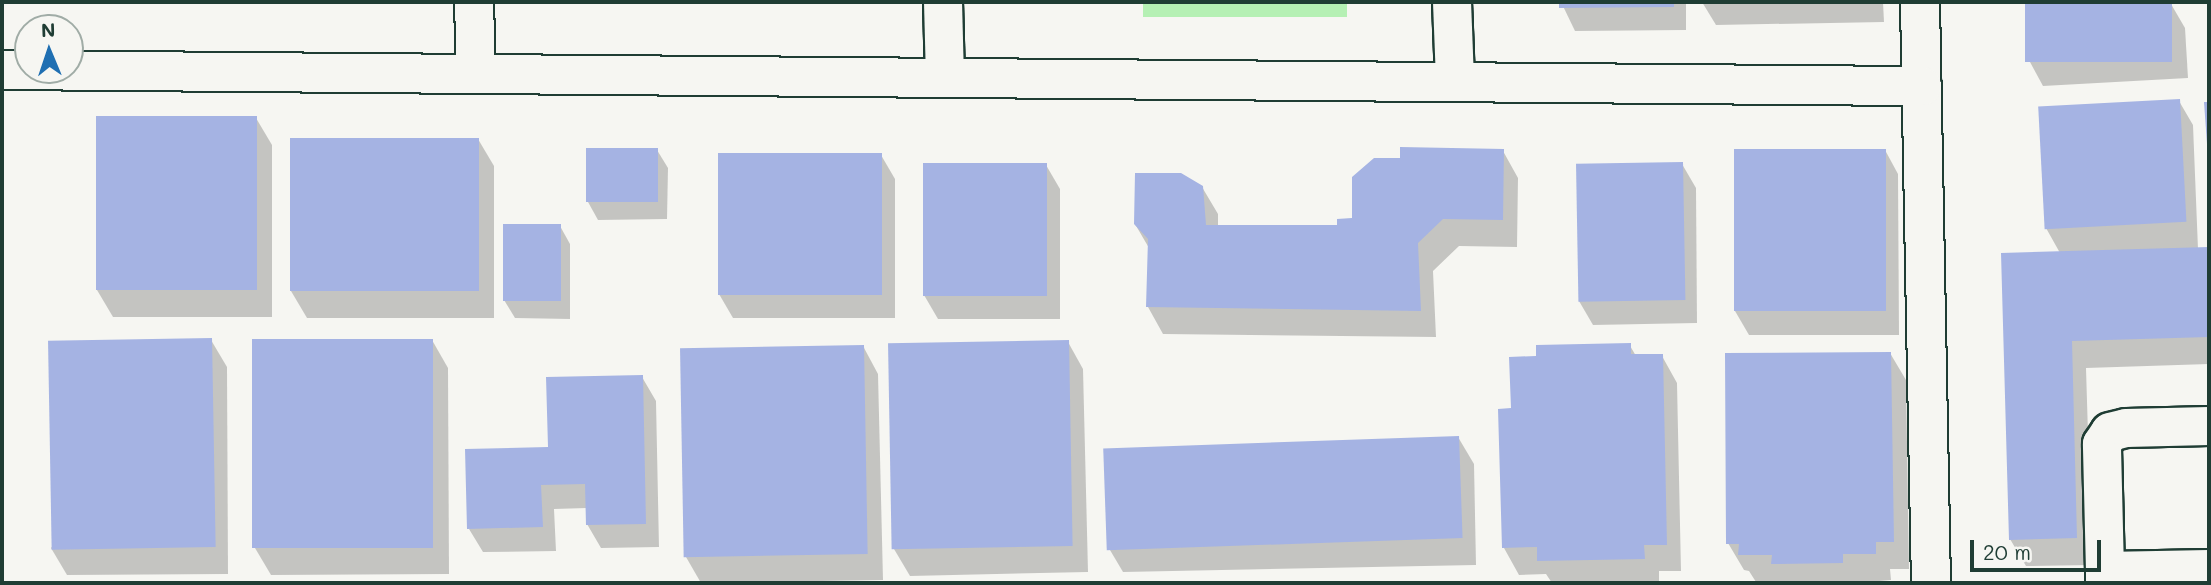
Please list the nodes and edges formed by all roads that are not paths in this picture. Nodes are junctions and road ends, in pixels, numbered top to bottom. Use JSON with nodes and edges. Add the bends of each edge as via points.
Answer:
{"nodes":[{"id":1,"x":474,"y":2,"type":"edge"},
{"id":2,"x":943,"y":2,"type":"edge"},
{"id":3,"x":1452,"y":2,"type":"edge"},
{"id":4,"x":1920,"y":2,"type":"edge"},
{"id":5,"x":2,"y":70,"type":"edge"},
{"id":6,"x":476,"y":72,"type":"junction"},
{"id":7,"x":945,"y":76,"type":"junction"},
{"id":8,"x":1455,"y":81,"type":"junction"},
{"id":9,"x":1922,"y":86,"type":"junction"},
{"id":10,"x":2209,"y":426,"type":"edge"},
{"id":11,"x":2206,"y":574,"type":"edge"},
{"id":12,"x":2105,"y":577,"type":"edge"},
{"id":13,"x":1931,"y":583,"type":"edge"}],
"edges":[{"from":1,"to":6,"type":"lane"},
{"from":2,"to":7,"type":"lane"},
{"from":3,"to":8,"type":"lane"},
{"from":4,"to":9,"type":"lane"},
{"from":5,"to":6,"type":"lane"},
{"from":6,"to":7,"type":"lane"},
{"from":7,"to":8,"type":"lane"},
{"from":8,"to":9,"type":"lane"},
{"from":9,"to":13,"type":"lane"},
{"from":10,"to":12,"type":"lane","via":[[2110,432],[2102,444]]},
{"from":11,"to":12,"type":"lane"}]}
